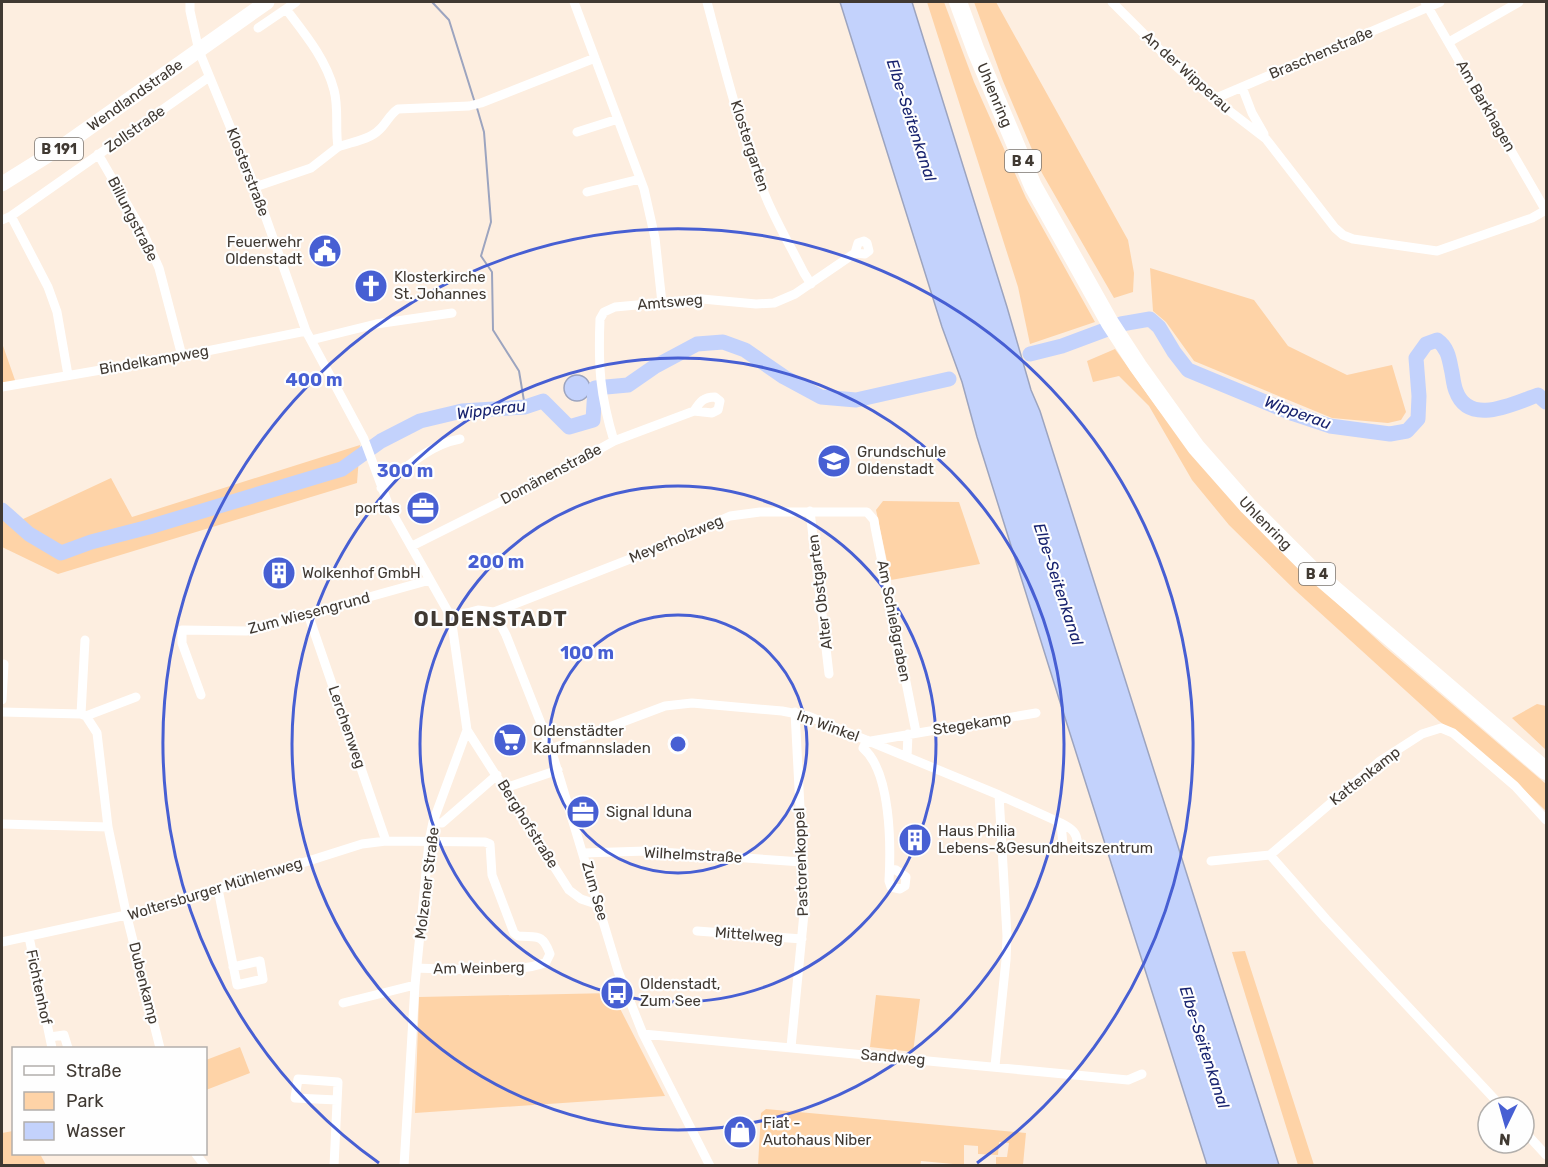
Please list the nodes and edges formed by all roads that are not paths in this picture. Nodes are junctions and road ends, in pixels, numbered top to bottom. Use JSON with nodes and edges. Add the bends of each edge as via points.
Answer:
{"nodes":[{"id":1,"x":190,"y":2,"type":"edge"},
{"id":2,"x":267,"y":2,"type":"edge"},
{"id":3,"x":296,"y":2,"type":"edge"},
{"id":4,"x":574,"y":2,"type":"edge"},
{"id":5,"x":707,"y":2,"type":"edge"},
{"id":6,"x":958,"y":2,"type":"edge"},
{"id":7,"x":1112,"y":2,"type":"edge"},
{"id":8,"x":1440,"y":2,"type":"edge"},
{"id":9,"x":1519,"y":2,"type":"edge"},
{"id":10,"x":1427,"y":4,"type":"edge"},
{"id":11,"x":286,"y":9,"type":"junction"},
{"id":12,"x":258,"y":28,"type":"dead end"},
{"id":13,"x":1449,"y":42,"type":"junction"},
{"id":14,"x":199,"y":51,"type":"junction"},
{"id":15,"x":595,"y":58,"type":"junction"},
{"id":16,"x":209,"y":77,"type":"junction"},
{"id":17,"x":1242,"y":87,"type":"junction"},
{"id":18,"x":1214,"y":99,"type":"junction"},
{"id":19,"x":618,"y":119,"type":"junction"},
{"id":20,"x":577,"y":132,"type":"dead end"},
{"id":21,"x":1266,"y":139,"type":"junction"},
{"id":22,"x":339,"y":147,"type":"junction"},
{"id":23,"x":98,"y":154,"type":"junction"},
{"id":24,"x":640,"y":179,"type":"junction"},
{"id":25,"x":2,"y":184,"type":"edge"},
{"id":26,"x":255,"y":187,"type":"junction"},
{"id":27,"x":587,"y":192,"type":"dead end"},
{"id":28,"x":1546,"y":210,"type":"edge"},
{"id":29,"x":6,"y":218,"type":"edge"},
{"id":30,"x":855,"y":253,"type":"dead end"},
{"id":31,"x":811,"y":284,"type":"junction"},
{"id":32,"x":662,"y":303,"type":"junction"},
{"id":33,"x":452,"y":313,"type":"dead end"},
{"id":34,"x":306,"y":331,"type":"junction"},
{"id":35,"x":311,"y":340,"type":"junction"},
{"id":36,"x":182,"y":356,"type":"junction"},
{"id":37,"x":68,"y":375,"type":"junction"},
{"id":38,"x":2,"y":387,"type":"edge"},
{"id":39,"x":694,"y":411,"type":"dead end"},
{"id":40,"x":460,"y":439,"type":"dead end"},
{"id":41,"x":614,"y":441,"type":"junction"},
{"id":42,"x":381,"y":488,"type":"junction"},
{"id":43,"x":810,"y":511,"type":"junction"},
{"id":44,"x":867,"y":512,"type":"joint"},
{"id":45,"x":412,"y":546,"type":"junction"},
{"id":46,"x":430,"y":580,"type":"junction"},
{"id":47,"x":494,"y":612,"type":"junction"},
{"id":48,"x":308,"y":614,"type":"junction"},
{"id":49,"x":451,"y":617,"type":"junction"},
{"id":50,"x":85,"y":640,"type":"dead end"},
{"id":51,"x":4,"y":664,"type":"dead end"},
{"id":52,"x":829,"y":674,"type":"dead end"},
{"id":53,"x":201,"y":695,"type":"dead end"},
{"id":54,"x":136,"y":697,"type":"dead end"},
{"id":55,"x":2,"y":700,"type":"edge"},
{"id":56,"x":2,"y":711,"type":"edge"},
{"id":57,"x":795,"y":712,"type":"junction"},
{"id":58,"x":1036,"y":713,"type":"dead end"},
{"id":59,"x":83,"y":715,"type":"junction"},
{"id":60,"x":466,"y":730,"type":"junction"},
{"id":61,"x":912,"y":733,"type":"junction"},
{"id":62,"x":869,"y":741,"type":"junction"},
{"id":63,"x":551,"y":749,"type":"junction"},
{"id":64,"x":907,"y":757,"type":"junction"},
{"id":65,"x":558,"y":770,"type":"junction"},
{"id":66,"x":1546,"y":771,"type":"edge"},
{"id":67,"x":497,"y":775,"type":"junction"},
{"id":68,"x":505,"y":788,"type":"junction"},
{"id":69,"x":999,"y":795,"type":"junction"},
{"id":70,"x":1546,"y":820,"type":"edge"},
{"id":71,"x":433,"y":822,"type":"junction"},
{"id":72,"x":1061,"y":823,"type":"dead end"},
{"id":73,"x":2,"y":824,"type":"edge"},
{"id":74,"x":108,"y":827,"type":"junction"},
{"id":75,"x":386,"y":841,"type":"junction"},
{"id":76,"x":429,"y":842,"type":"junction"},
{"id":77,"x":584,"y":853,"type":"junction"},
{"id":78,"x":1270,"y":855,"type":"junction"},
{"id":79,"x":1210,"y":861,"type":"dead end"},
{"id":80,"x":802,"y":862,"type":"junction"},
{"id":81,"x":890,"y":869,"type":"dead end"},
{"id":82,"x":218,"y":889,"type":"junction"},
{"id":83,"x":599,"y":905,"type":"junction"},
{"id":84,"x":127,"y":916,"type":"junction"},
{"id":85,"x":697,"y":931,"type":"dead end"},
{"id":86,"x":29,"y":937,"type":"junction"},
{"id":87,"x":802,"y":939,"type":"junction"},
{"id":88,"x":2,"y":942,"type":"edge"},
{"id":89,"x":233,"y":967,"type":"dead end"},
{"id":90,"x":417,"y":968,"type":"junction"},
{"id":91,"x":414,"y":986,"type":"junction"},
{"id":92,"x":343,"y":1003,"type":"dead end"},
{"id":93,"x":643,"y":1034,"type":"junction"},
{"id":94,"x":50,"y":1037,"type":"junction"},
{"id":95,"x":52,"y":1047,"type":"edge"},
{"id":96,"x":68,"y":1047,"type":"edge"},
{"id":97,"x":160,"y":1047,"type":"edge"},
{"id":98,"x":791,"y":1047,"type":"junction"},
{"id":99,"x":995,"y":1066,"type":"junction"},
{"id":100,"x":1142,"y":1074,"type":"dead end"},
{"id":101,"x":1491,"y":1095,"type":"edge"},
{"id":102,"x":337,"y":1100,"type":"junction"},
{"id":103,"x":334,"y":1166,"type":"edge"},
{"id":104,"x":405,"y":1166,"type":"edge"},
{"id":105,"x":710,"y":1166,"type":"edge"}],
"edges":[{"from":1,"to":14,"type":"street","name":"Klosterstraße"},
{"from":2,"to":14,"type":"main road","name":"Wendlandstraße","number":"B 191"},
{"from":3,"to":11,"type":"street"},
{"from":4,"to":15,"type":"street"},
{"from":5,"to":31,"type":"street","name":"Klostergarten","via":[[762,185]]},
{"from":6,"to":66,"type":"highway","name":"Uhlenring","number":"B 4","via":[[1033,186],[1104,313],[1197,447],[1248,506],[1314,572]]},
{"from":7,"to":18,"type":"street","name":"An der Wipperau"},
{"from":8,"to":10,"type":"street","name":"Braschenstraße"},
{"from":9,"to":13,"type":"street"},
{"from":10,"to":13,"type":"street","name":"Am Barkhagen"},
{"from":10,"to":17,"type":"street","name":"Braschenstraße"},
{"from":11,"to":12,"type":"street"},
{"from":11,"to":22,"type":"street","via":[[315,47],[326,69],[338,111]]},
{"from":13,"to":28,"type":"street","name":"Am Barkhagen"},
{"from":14,"to":16,"type":"street","name":"Klosterstraße"},
{"from":14,"to":25,"type":"main road","name":"Wendlandstraße","number":"B 191"},
{"from":15,"to":19,"type":"street"},
{"from":15,"to":22,"type":"street","via":[[481,103],[398,109],[378,131]]},
{"from":16,"to":23,"type":"street","name":"Zollstraße"},
{"from":16,"to":26,"type":"street","name":"Klosterstraße"},
{"from":17,"to":18,"type":"street","name":"Braschenstraße"},
{"from":17,"to":21,"type":"street","name":"An der Wipperau"},
{"from":18,"to":21,"type":"street","name":"An der Wipperau"},
{"from":19,"to":20,"type":"street"},
{"from":19,"to":24,"type":"street"},
{"from":21,"to":28,"type":"street","name":"An der Wipperau","via":[[1335,228],[1353,239],[1437,251]]},
{"from":22,"to":26,"type":"street","via":[[311,168]]},
{"from":23,"to":29,"type":"street","name":"Zollstraße"},
{"from":23,"to":36,"type":"street","name":"Billungstraße","via":[[159,268]]},
{"from":24,"to":27,"type":"street"},
{"from":24,"to":32,"type":"street","via":[[654,238]]},
{"from":26,"to":34,"type":"street","name":"Klosterstraße"},
{"from":29,"to":37,"type":"street","via":[[48,287],[57,312]]},
{"from":30,"to":31,"type":"street","name":"Amtsweg"},
{"from":31,"to":32,"type":"street","name":"Amtsweg","via":[[774,303],[717,299]]},
{"from":32,"to":41,"type":"street","name":"Amtsweg","via":[[615,308],[604,312],[600,319],[599,379]]},
{"from":33,"to":35,"type":"street","via":[[376,324]]},
{"from":34,"to":35,"type":"street","name":"Klosterstraße"},
{"from":34,"to":36,"type":"street","name":"Bindelkampweg"},
{"from":35,"to":42,"type":"street","name":"Klosterstraße","via":[[364,439]]},
{"from":36,"to":37,"type":"street","name":"Bindelkampweg"},
{"from":37,"to":38,"type":"street","name":"Bindelkampweg"},
{"from":39,"to":41,"type":"street","name":"Domänenstraße"},
{"from":40,"to":42,"type":"street","via":[[430,448]]},
{"from":41,"to":45,"type":"street","name":"Domänenstraße"},
{"from":42,"to":45,"type":"street","name":"Klosterstraße"},
{"from":43,"to":44,"type":"street","name":"Meyerholzweg"},
{"from":43,"to":47,"type":"street","name":"Meyerholzweg","via":[[730,516]]},
{"from":43,"to":52,"type":"street","name":"Alter Obstgarten"},
{"from":44,"to":61,"type":"street","name":"Am Schießgraben","via":[[875,527]]},
{"from":45,"to":46,"type":"street","name":"Klosterstraße"},
{"from":46,"to":48,"type":"street","name":"Zum Wiesengrund"},
{"from":46,"to":49,"type":"street","name":"Klosterstraße"},
{"from":47,"to":49,"type":"street","name":"Meyerholzweg","via":[[478,610]]},
{"from":47,"to":63,"type":"street","name":"Zum See"},
{"from":48,"to":53,"type":"street","name":"Zum Wiesengrund","via":[[247,631],[182,630],[182,643]]},
{"from":48,"to":75,"type":"street","name":"Lerchenweg"},
{"from":49,"to":60,"type":"street","name":"Molzener Straße"},
{"from":50,"to":59,"type":"street"},
{"from":51,"to":55,"type":"street"},
{"from":54,"to":59,"type":"street"},
{"from":56,"to":59,"type":"street"},
{"from":57,"to":62,"type":"street","name":"Im Winkel"},
{"from":57,"to":63,"type":"street","name":"Im Winkel","via":[[679,703]]},
{"from":57,"to":80,"type":"street","name":"Pastorenkoppel"},
{"from":58,"to":61,"type":"street","name":"Stegekamp"},
{"from":59,"to":74,"type":"street","name":"Dubenkamp","via":[[97,733]]},
{"from":60,"to":67,"type":"street","name":"Berghofstraße"},
{"from":60,"to":71,"type":"street","name":"Molzener Straße"},
{"from":61,"to":62,"type":"street","name":"Stegekamp"},
{"from":61,"to":64,"type":"street"},
{"from":62,"to":64,"type":"street","name":"Im Winkel"},
{"from":62,"to":81,"type":"street","via":[[863,748],[872,755],[886,796]]},
{"from":63,"to":65,"type":"street","name":"Zum See"},
{"from":64,"to":69,"type":"street","name":"Im Winkel"},
{"from":65,"to":68,"type":"street"},
{"from":65,"to":77,"type":"street","name":"Zum See"},
{"from":67,"to":68,"type":"street","name":"Berghofstraße"},
{"from":67,"to":71,"type":"street","via":[[442,823]]},
{"from":68,"to":83,"type":"street","name":"Berghofstraße","via":[[569,890]]},
{"from":69,"to":72,"type":"street","name":"Im Winkel"},
{"from":69,"to":99,"type":"street","via":[[1007,936]]},
{"from":70,"to":78,"type":"street","name":"Kattenkamp","via":[[1515,786],[1453,733],[1441,728],[1422,734],[1380,761]]},
{"from":71,"to":76,"type":"street","name":"Molzener Straße"},
{"from":73,"to":74,"type":"street"},
{"from":74,"to":84,"type":"street","name":"Dubenkamp"},
{"from":75,"to":76,"type":"street","name":"Woltersburger Mühlenweg"},
{"from":75,"to":82,"type":"street","name":"Woltersburger Mühlenweg","via":[[336,851]]},
{"from":76,"to":90,"type":"street","name":"Molzener Straße"},
{"from":76,"to":90,"type":"street","name":"Am Weinberg","via":[[490,844],[492,875],[514,933],[539,937],[550,954],[537,967]]},
{"from":77,"to":80,"type":"street","name":"Wilhelmstraße","via":[[646,851]]},
{"from":77,"to":83,"type":"street","name":"Zum See"},
{"from":78,"to":79,"type":"street"},
{"from":78,"to":101,"type":"street"},
{"from":80,"to":87,"type":"street","name":"Pastorenkoppel"},
{"from":82,"to":84,"type":"street","name":"Woltersburger Mühlenweg"},
{"from":82,"to":89,"type":"street"},
{"from":83,"to":93,"type":"street","name":"Zum See","via":[[618,971]]},
{"from":84,"to":86,"type":"street","name":"Woltersburger Mühlenweg"},
{"from":84,"to":97,"type":"street","name":"Dubenkamp"},
{"from":85,"to":87,"type":"street","name":"Mittelweg"},
{"from":86,"to":88,"type":"street","name":"Woltersburger Mühlenweg"},
{"from":86,"to":94,"type":"street","name":"Fichtenhof"},
{"from":87,"to":98,"type":"street","name":"Pastorenkoppel"},
{"from":90,"to":91,"type":"street","name":"Molzener Straße"},
{"from":91,"to":92,"type":"street"},
{"from":91,"to":104,"type":"street","name":"Molzener Straße"},
{"from":93,"to":98,"type":"street","name":"Sandweg"},
{"from":93,"to":105,"type":"street","name":"Zum See"},
{"from":94,"to":95,"type":"street","name":"Fichtenhof"},
{"from":94,"to":96,"type":"street","name":"Fichtenhof","via":[[64,1035]]},
{"from":98,"to":99,"type":"street","name":"Sandweg"},
{"from":99,"to":100,"type":"street","name":"Sandweg","via":[[1128,1080]]},
{"from":102,"to":102,"type":"street","via":[[339,1082],[298,1079],[295,1098]]},
{"from":102,"to":103,"type":"street"}]}
